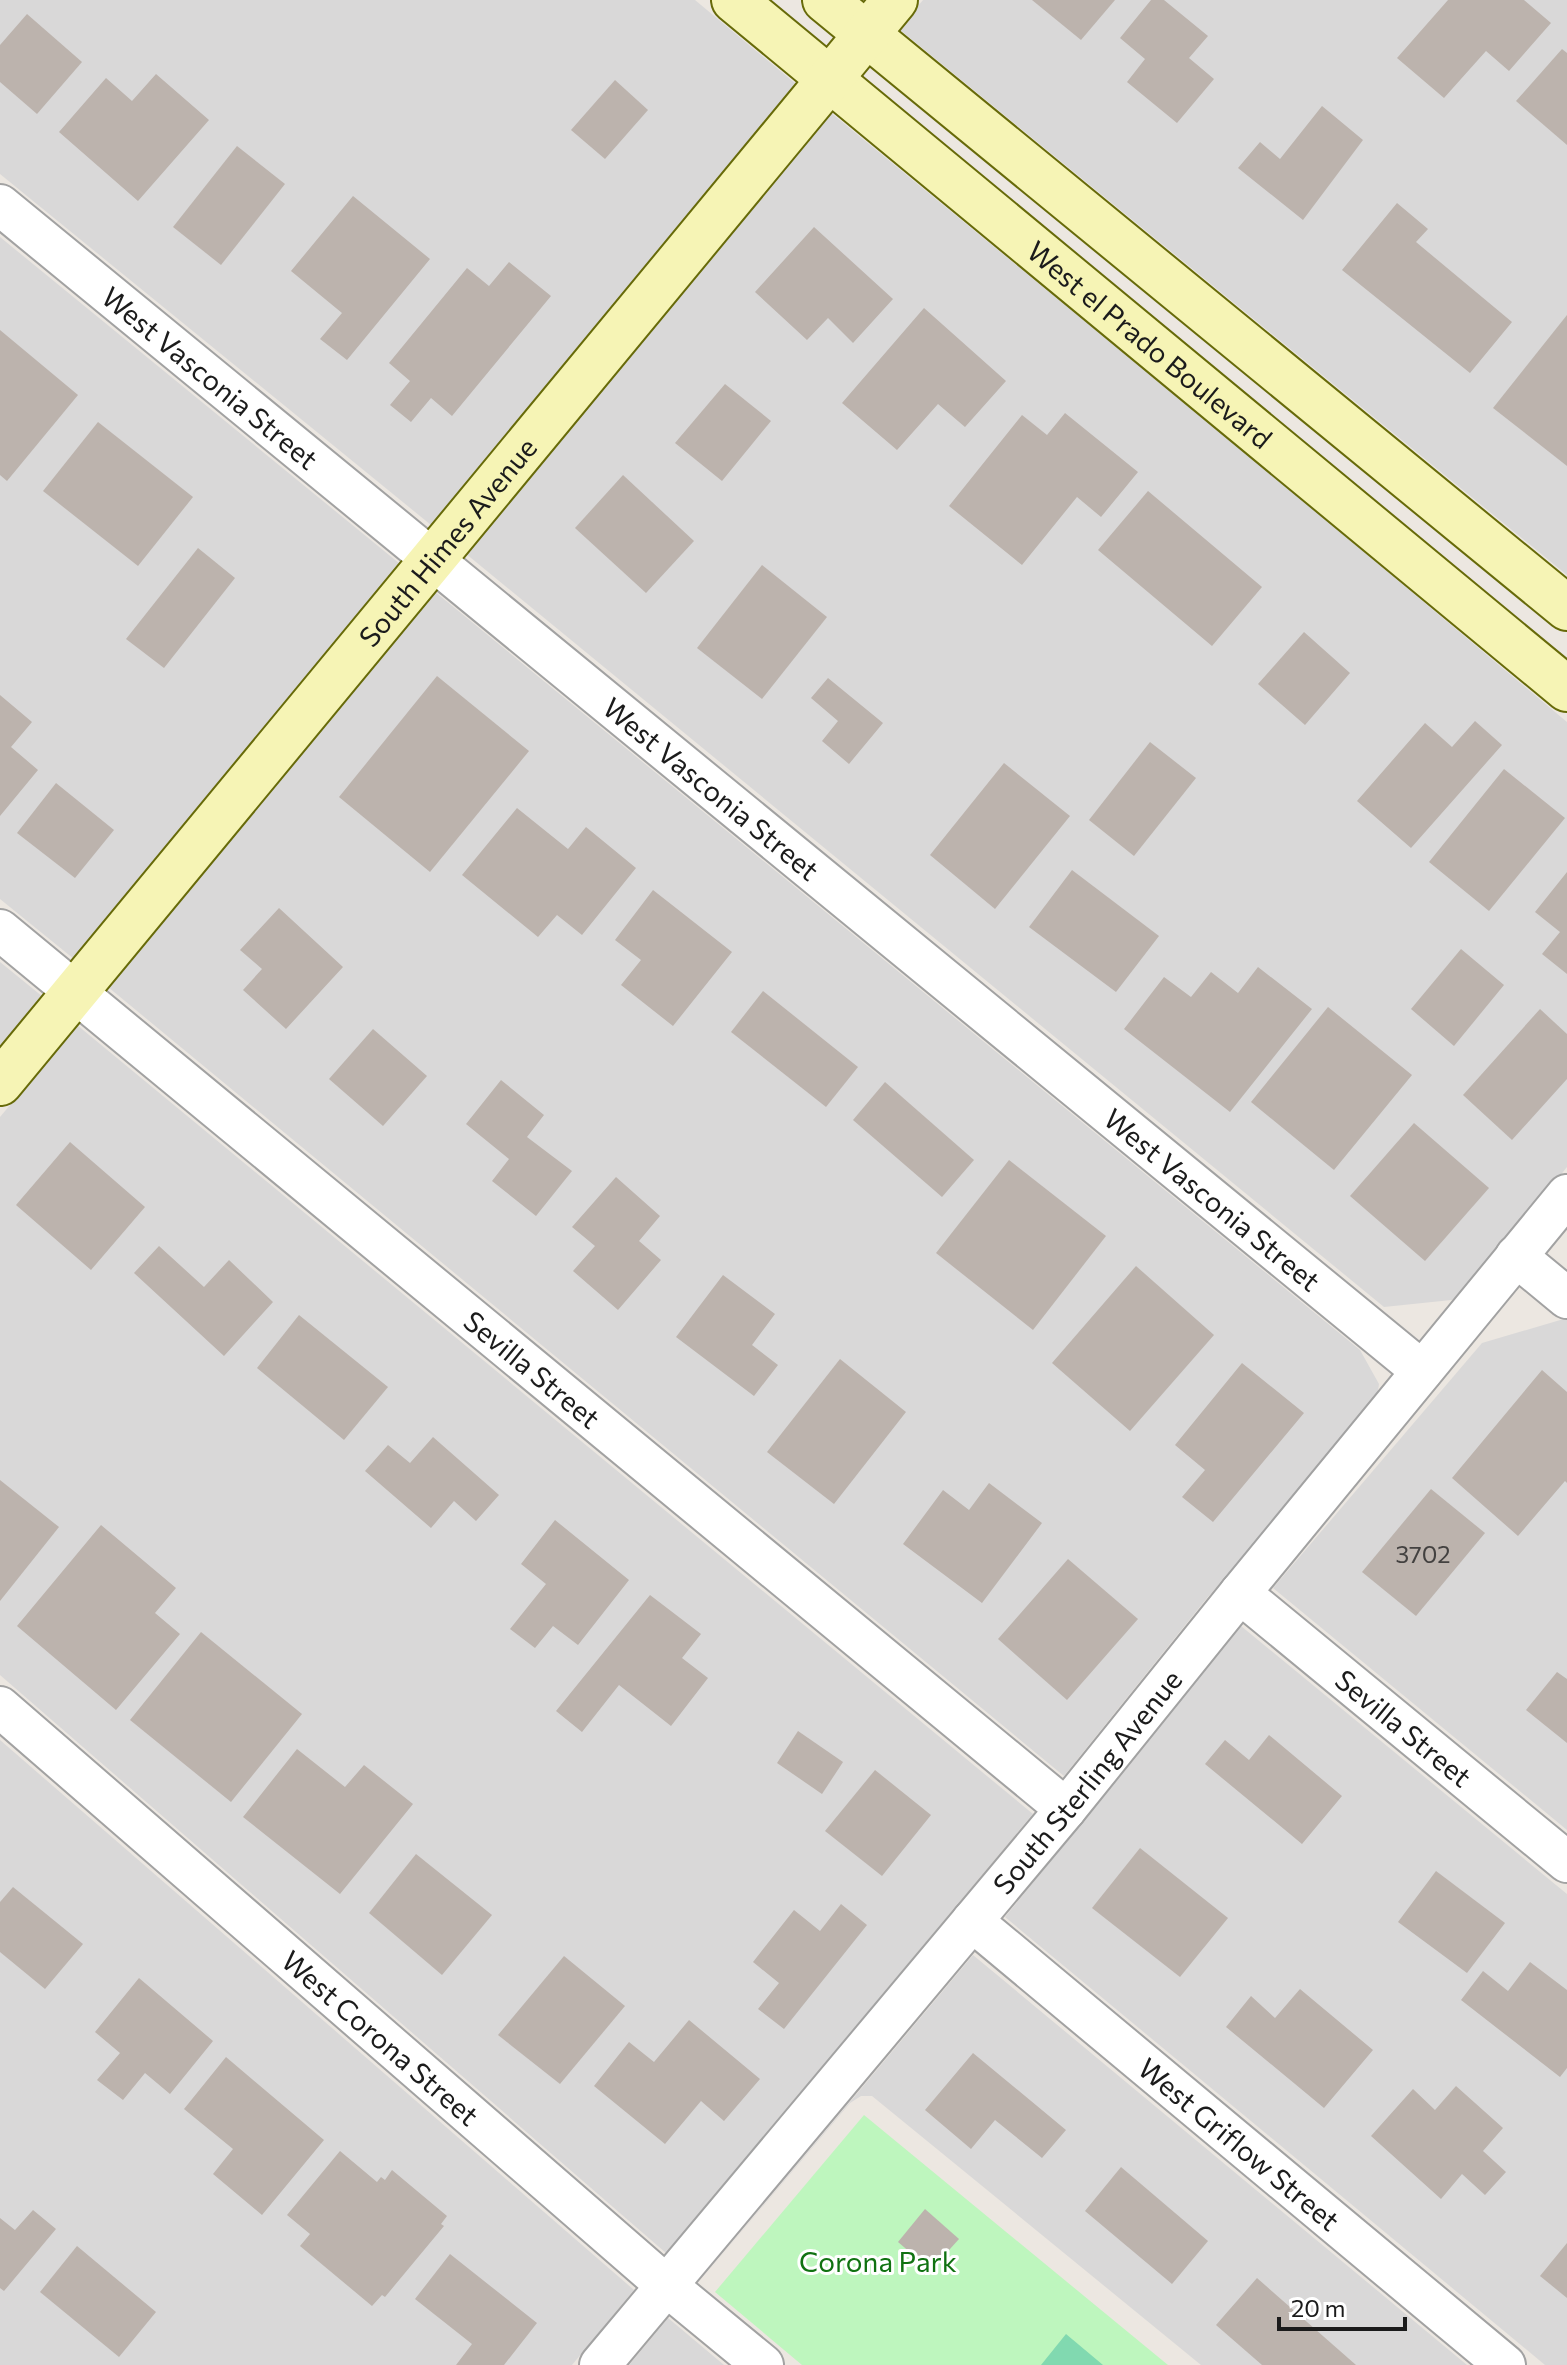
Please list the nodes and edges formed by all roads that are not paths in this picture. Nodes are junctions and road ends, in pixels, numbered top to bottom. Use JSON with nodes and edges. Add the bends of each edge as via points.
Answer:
{"nodes":[{"id":1,"x":734,"y":0,"type":"edge"},
{"id":2,"x":825,"y":0,"type":"edge"},
{"id":3,"x":895,"y":0,"type":"edge"},
{"id":4,"x":866,"y":34,"type":"junction"},
{"id":5,"x":829,"y":79,"type":"junction"},
{"id":6,"x":0,"y":205,"type":"edge"},
{"id":7,"x":1342,"y":424,"type":"junction"},
{"id":8,"x":1306,"y":471,"type":"junction"},
{"id":9,"x":433,"y":558,"type":"junction"},
{"id":10,"x":1567,"y":608,"type":"edge"},
{"id":11,"x":1567,"y":689,"type":"edge"},
{"id":12,"x":0,"y":930,"type":"edge"},
{"id":13,"x":75,"y":992,"type":"junction"},
{"id":14,"x":0,"y":1083,"type":"edge"},
{"id":15,"x":1567,"y":1195,"type":"edge"},
{"id":16,"x":1516,"y":1256,"type":"junction"},
{"id":17,"x":1567,"y":1298,"type":"edge"},
{"id":18,"x":1422,"y":1371,"type":"junction"},
{"id":19,"x":1240,"y":1593,"type":"junction"},
{"id":20,"x":0,"y":1707,"type":"edge"},
{"id":21,"x":1066,"y":1809,"type":"junction"},
{"id":22,"x":1567,"y":1862,"type":"edge"},
{"id":23,"x":972,"y":1921,"type":"junction"},
{"id":24,"x":667,"y":2286,"type":"junction"},
{"id":25,"x":600,"y":2365,"type":"edge"},
{"id":26,"x":763,"y":2365,"type":"edge"},
{"id":27,"x":1505,"y":2365,"type":"edge"}],
"edges":[{"from":1,"to":5,"type":"street","name":"West el Prado Boulevard"},
{"from":2,"to":4,"type":"street","name":"West el Prado Boulevard"},
{"from":3,"to":4,"type":"street","name":"South Himes Avenue"},
{"from":4,"to":5,"type":"street","name":"South Himes Avenue"},
{"from":4,"to":7,"type":"street","name":"West el Prado Boulevard"},
{"from":5,"to":8,"type":"street","name":"West el Prado Boulevard"},
{"from":5,"to":9,"type":"street","name":"South Himes Avenue"},
{"from":6,"to":9,"type":"street","name":"West Vasconia Street"},
{"from":7,"to":8,"type":"street"},
{"from":7,"to":10,"type":"street","name":"West el Prado Boulevard"},
{"from":8,"to":11,"type":"street","name":"West el Prado Boulevard"},
{"from":9,"to":13,"type":"street","name":"South Himes Avenue"},
{"from":9,"to":18,"type":"street","name":"West Vasconia Street"},
{"from":12,"to":13,"type":"street","name":"Sevilla Street"},
{"from":13,"to":14,"type":"street","name":"South Himes Avenue"},
{"from":13,"to":21,"type":"street","name":"Sevilla Street"},
{"from":15,"to":16,"type":"street","name":"South Sterling Avenue"},
{"from":16,"to":17,"type":"street"},
{"from":16,"to":18,"type":"street","name":"South Sterling Avenue"},
{"from":18,"to":19,"type":"street","name":"South Sterling Avenue"},
{"from":19,"to":21,"type":"street","name":"South Sterling Avenue"},
{"from":19,"to":22,"type":"street","name":"Sevilla Street"},
{"from":20,"to":24,"type":"street","name":"West Corona Street"},
{"from":21,"to":23,"type":"street","name":"South Sterling Avenue"},
{"from":23,"to":24,"type":"street","name":"South Sterling Avenue"},
{"from":23,"to":27,"type":"street","name":"West Griflow Street"},
{"from":24,"to":25,"type":"street","name":"South Sterling Avenue"},
{"from":24,"to":26,"type":"street","name":"West Corona Street"}]}
